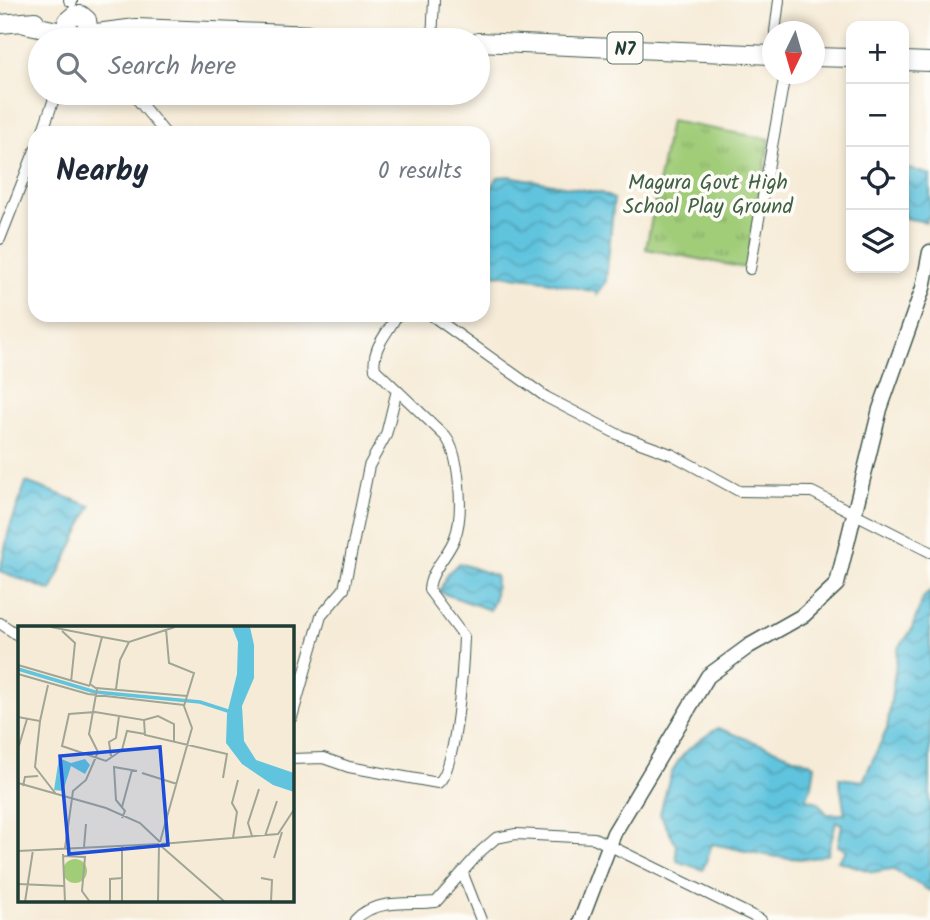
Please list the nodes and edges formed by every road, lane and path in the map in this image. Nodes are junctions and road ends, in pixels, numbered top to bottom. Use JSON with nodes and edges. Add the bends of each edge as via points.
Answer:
{"nodes":[{"id":1,"x":434,"y":0,"type":"edge"},
{"id":2,"x":779,"y":0,"type":"edge"},
{"id":3,"x":77,"y":20,"type":"edge"},
{"id":4,"x":776,"y":21,"type":"edge"},
{"id":5,"x":0,"y":24,"type":"edge"},
{"id":6,"x":136,"y":28,"type":"edge"},
{"id":7,"x":433,"y":28,"type":"edge"},
{"id":8,"x":490,"y":42,"type":"edge"},
{"id":9,"x":762,"y":52,"type":"edge"},
{"id":10,"x":825,"y":57,"type":"edge"},
{"id":11,"x":846,"y":58,"type":"edge"},
{"id":12,"x":909,"y":61,"type":"edge"},
{"id":13,"x":930,"y":62,"type":"edge"},
{"id":14,"x":783,"y":84,"type":"edge"},
{"id":15,"x":52,"y":105,"type":"edge"},
{"id":16,"x":142,"y":105,"type":"edge"},
{"id":17,"x":44,"y":126,"type":"edge"},
{"id":18,"x":159,"y":126,"type":"edge"},
{"id":19,"x":28,"y":168,"type":"edge"},
{"id":20,"x":0,"y":239,"type":"edge"},
{"id":21,"x":930,"y":252,"type":"edge"},
{"id":22,"x":750,"y":269,"type":"dead end"},
{"id":23,"x":393,"y":322,"type":"edge"},
{"id":24,"x":441,"y":322,"type":"edge"},
{"id":25,"x":397,"y":390,"type":"junction"},
{"id":26,"x":855,"y":514,"type":"junction"},
{"id":27,"x":930,"y":552,"type":"edge"},
{"id":28,"x":0,"y":623,"type":"edge"},
{"id":29,"x":18,"y":635,"type":"edge"},
{"id":30,"x":294,"y":710,"type":"edge"},
{"id":31,"x":294,"y":759,"type":"edge"},
{"id":32,"x":609,"y":845,"type":"junction"},
{"id":33,"x":463,"y":874,"type":"junction"},
{"id":34,"x":355,"y":920,"type":"edge"},
{"id":35,"x":481,"y":920,"type":"edge"},
{"id":36,"x":580,"y":920,"type":"edge"},
{"id":37,"x":761,"y":920,"type":"edge"}],
"edges":[{"from":1,"to":7,"type":"street"},
{"from":2,"to":4,"type":"street"},
{"from":3,"to":5,"type":"highway"},
{"from":3,"to":6,"type":"highway"},
{"from":8,"to":9,"type":"highway","number":"N7"},
{"from":10,"to":11,"type":"highway"},
{"from":12,"to":13,"type":"highway"},
{"from":14,"to":22,"type":"street"},
{"from":15,"to":17,"type":"street"},
{"from":16,"to":18,"type":"street"},
{"from":19,"to":20,"type":"street"},
{"from":21,"to":26,"type":"main road","via":[[923,288],[880,409]]},
{"from":23,"to":25,"type":"street","via":[[373,359],[375,369]]},
{"from":24,"to":26,"type":"street","via":[[546,397],[739,491],[813,492]]},
{"from":25,"to":30,"type":"street","via":[[386,435],[369,466],[344,589],[321,616]]},
{"from":25,"to":31,"type":"street","via":[[452,444],[455,460],[456,536],[429,590],[464,637],[457,728],[446,771],[438,783],[323,758]]},
{"from":26,"to":27,"type":"street"},
{"from":26,"to":32,"type":"main road","via":[[837,584],[804,615],[708,676]]},
{"from":28,"to":29,"type":"street"},
{"from":32,"to":33,"type":"street","via":[[594,838],[516,834],[496,838]]},
{"from":32,"to":36,"type":"main road"},
{"from":32,"to":37,"type":"street"},
{"from":33,"to":34,"type":"street","via":[[436,902],[384,904]]},
{"from":33,"to":35,"type":"street"}]}
